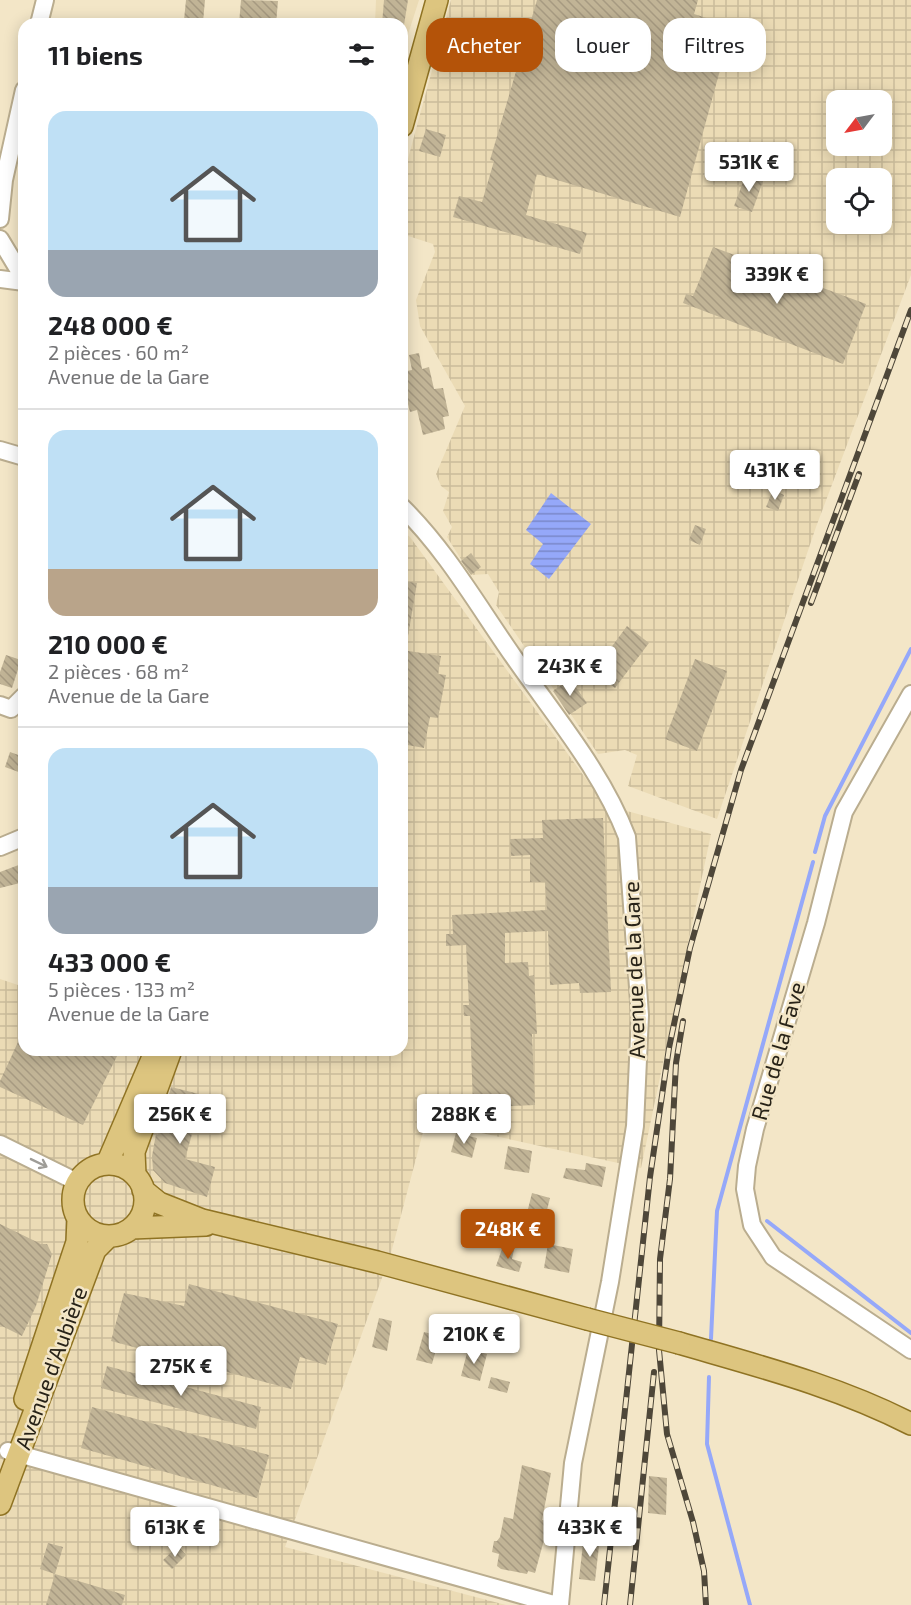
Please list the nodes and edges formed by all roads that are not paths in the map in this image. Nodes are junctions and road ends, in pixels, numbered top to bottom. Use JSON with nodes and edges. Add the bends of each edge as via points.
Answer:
{"nodes":[{"id":1,"x":45,"y":0,"type":"edge"},
{"id":2,"x":437,"y":0,"type":"edge"},
{"id":3,"x":40,"y":18,"type":"edge"},
{"id":4,"x":408,"y":104,"type":"edge"},
{"id":5,"x":18,"y":117,"type":"edge"},
{"id":6,"x":1,"y":194,"type":"edge"},
{"id":7,"x":0,"y":219,"type":"edge"},
{"id":8,"x":0,"y":232,"type":"edge"},
{"id":9,"x":0,"y":239,"type":"edge"},
{"id":10,"x":0,"y":263,"type":"edge"},
{"id":11,"x":18,"y":270,"type":"edge"},
{"id":12,"x":18,"y":276,"type":"edge"},
{"id":13,"x":0,"y":279,"type":"edge"},
{"id":14,"x":18,"y":280,"type":"edge"},
{"id":15,"x":0,"y":450,"type":"edge"},
{"id":16,"x":18,"y":455,"type":"edge"},
{"id":17,"x":408,"y":513,"type":"edge"},
{"id":18,"x":911,"y":694,"type":"edge"},
{"id":19,"x":18,"y":702,"type":"edge"},
{"id":20,"x":0,"y":705,"type":"edge"},
{"id":21,"x":18,"y":840,"type":"edge"},
{"id":22,"x":0,"y":847,"type":"edge"},
{"id":23,"x":153,"y":1056,"type":"edge"},
{"id":24,"x":169,"y":1056,"type":"edge"},
{"id":25,"x":0,"y":1144,"type":"edge"},
{"id":26,"x":106,"y":1164,"type":"junction"},
{"id":27,"x":77,"y":1182,"type":"junction"},
{"id":28,"x":139,"y":1182,"type":"junction"},
{"id":29,"x":78,"y":1219,"type":"junction"},
{"id":30,"x":222,"y":1224,"type":"junction"},
{"id":31,"x":132,"y":1228,"type":"junction"},
{"id":32,"x":109,"y":1236,"type":"junction"},
{"id":33,"x":911,"y":1350,"type":"edge"},
{"id":34,"x":911,"y":1424,"type":"edge"},
{"id":35,"x":13,"y":1453,"type":"junction"},
{"id":36,"x":0,"y":1472,"type":"edge"},
{"id":37,"x":0,"y":1504,"type":"edge"},
{"id":38,"x":559,"y":1605,"type":"edge"}],
"edges":[{"from":1,"to":3,"type":"street"},
{"from":2,"to":4,"type":"main road"},
{"from":5,"to":6,"type":"street"},
{"from":6,"to":7,"type":"street"},
{"from":8,"to":9,"type":"street"},
{"from":9,"to":11,"type":"street"},
{"from":10,"to":12,"type":"street"},
{"from":13,"to":14,"type":"street"},
{"from":15,"to":16,"type":"street"},
{"from":17,"to":38,"type":"street","name":"Avenue de la Gare","via":[[439,551],[593,771],[617,811],[627,837],[640,1015],[635,1126],[610,1282],[573,1463]]},
{"from":18,"to":33,"type":"street","name":"Rue de la Fave","via":[[844,812],[816,923],[755,1129],[745,1189],[752,1225],[773,1257]]},
{"from":19,"to":20,"type":"street","via":[[11,709]]},
{"from":21,"to":22,"type":"street"},
{"from":23,"to":26,"type":"main road"},
{"from":24,"to":28,"type":"main road","via":[[134,1152]]},
{"from":25,"to":27,"type":"street","one_way":true},
{"from":26,"to":27,"type":"main road","via":[[87,1171]]},
{"from":26,"to":28,"type":"main road","via":[[122,1166]]},
{"from":27,"to":29,"type":"main road","via":[[73,1200]]},
{"from":28,"to":30,"type":"main road","via":[[159,1203]]},
{"from":28,"to":31,"type":"main road","via":[[144,1207]]},
{"from":29,"to":32,"type":"main road","via":[[95,1233]]},
{"from":29,"to":35,"type":"main road","name":"Avenue d'Aubière","via":[[77,1242]]},
{"from":30,"to":31,"type":"main road"},
{"from":30,"to":34,"type":"main road","bridge":true,"via":[[679,1342],[814,1382]]},
{"from":31,"to":32,"type":"main road"},
{"from":32,"to":35,"type":"main road","name":"Avenue d'Aubière","via":[[95,1250]]},
{"from":35,"to":36,"type":"main road","name":"Avenue d'Aubière"},
{"from":35,"to":37,"type":"main road","name":"Avenue d'Aubière"},
{"from":35,"to":38,"type":"street"}]}
